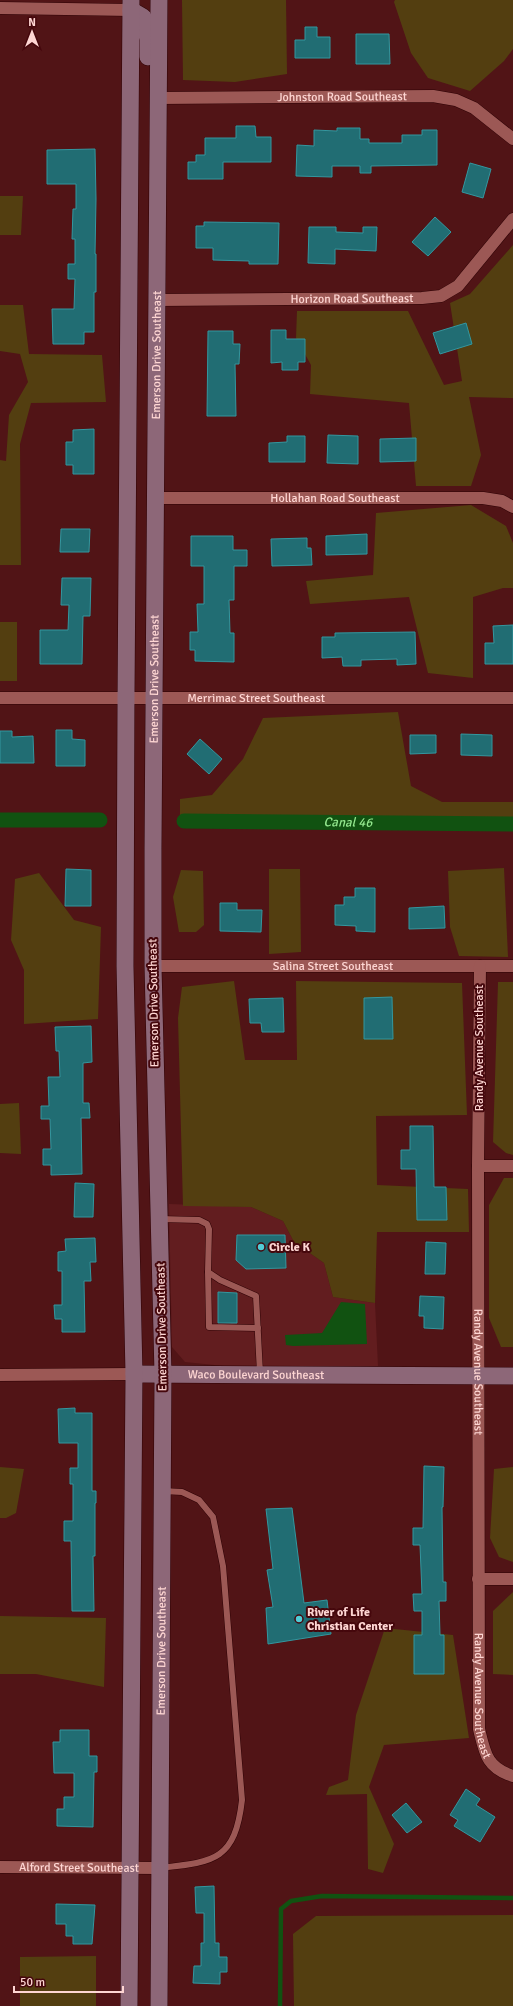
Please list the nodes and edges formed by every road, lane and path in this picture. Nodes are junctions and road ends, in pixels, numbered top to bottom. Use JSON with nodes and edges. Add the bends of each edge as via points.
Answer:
{"nodes":[{"id":1,"x":159,"y":0,"type":"edge"},
{"id":2,"x":131,"y":5,"type":"edge"},
{"id":3,"x":0,"y":8,"type":"edge"},
{"id":4,"x":158,"y":98,"type":"junction"},
{"id":5,"x":513,"y":139,"type":"edge"},
{"id":6,"x":158,"y":160,"type":"junction"},
{"id":7,"x":513,"y":219,"type":"edge"},
{"id":8,"x":157,"y":300,"type":"junction"},
{"id":9,"x":155,"y":498,"type":"junction"},
{"id":10,"x":513,"y":507,"type":"edge"},
{"id":11,"x":0,"y":698,"type":"edge"},
{"id":12,"x":513,"y":698,"type":"edge"},
{"id":13,"x":126,"y":699,"type":"junction"},
{"id":14,"x":153,"y":699,"type":"junction"},
{"id":15,"x":153,"y":966,"type":"junction"},
{"id":16,"x":480,"y":966,"type":"junction"},
{"id":17,"x":513,"y":966,"type":"edge"},
{"id":18,"x":478,"y":1166,"type":"junction"},
{"id":19,"x":513,"y":1166,"type":"edge"},
{"id":20,"x":159,"y":1219,"type":"junction"},
{"id":21,"x":208,"y":1272,"type":"junction"},
{"id":22,"x":258,"y":1328,"type":"junction"},
{"id":23,"x":0,"y":1374,"type":"edge"},
{"id":24,"x":134,"y":1374,"type":"junction"},
{"id":25,"x":163,"y":1374,"type":"junction"},
{"id":26,"x":260,"y":1374,"type":"junction"},
{"id":27,"x":480,"y":1376,"type":"junction"},
{"id":28,"x":513,"y":1376,"type":"edge"},
{"id":29,"x":162,"y":1491,"type":"junction"},
{"id":30,"x":478,"y":1579,"type":"junction"},
{"id":31,"x":513,"y":1579,"type":"edge"},
{"id":32,"x":513,"y":1776,"type":"edge"},
{"id":33,"x":0,"y":1868,"type":"edge"},
{"id":34,"x":129,"y":1868,"type":"junction"},
{"id":35,"x":159,"y":1868,"type":"junction"},
{"id":36,"x":129,"y":2006,"type":"edge"},
{"id":37,"x":159,"y":2006,"type":"edge"}],
"edges":[{"from":1,"to":4,"type":"street","name":"Emerson Drive Southeast"},
{"from":2,"to":3,"type":"street"},
{"from":2,"to":6,"type":"street","via":[[143,17],[148,39],[148,98]]},
{"from":2,"to":13,"type":"street"},
{"from":4,"to":5,"type":"street","name":"Johnston Road Southeast","via":[[433,96],[456,100],[474,108]]},
{"from":4,"to":6,"type":"street","name":"Emerson Drive Southeast"},
{"from":6,"to":8,"type":"street","name":"Emerson Drive Southeast"},
{"from":7,"to":8,"type":"street","name":"Horizon Road Southeast","via":[[458,286],[441,296]]},
{"from":8,"to":9,"type":"street","name":"Emerson Drive Southeast"},
{"from":9,"to":10,"type":"street","name":"Hollahan Road Southeast","via":[[482,498],[502,501]]},
{"from":9,"to":14,"type":"street","name":"Emerson Drive Southeast"},
{"from":11,"to":13,"type":"street","name":"Merrimac Street Southeast"},
{"from":12,"to":14,"type":"street","name":"Merrimac Street Southeast"},
{"from":13,"to":14,"type":"street","name":"Merrimac Street Southeast"},
{"from":13,"to":24,"type":"street","via":[[126,974]]},
{"from":14,"to":15,"type":"street","name":"Emerson Drive Southeast"},
{"from":15,"to":16,"type":"street","name":"Salina Street Southeast"},
{"from":15,"to":20,"type":"street","name":"Emerson Drive Southeast"},
{"from":16,"to":17,"type":"street","name":"Salina Street Southeast"},
{"from":16,"to":18,"type":"street","name":"Randy Avenue Southeast"},
{"from":18,"to":19,"type":"street"},
{"from":18,"to":27,"type":"street","name":"Randy Avenue Southeast"},
{"from":20,"to":21,"type":"lane","via":[[199,1220],[207,1224]]},
{"from":20,"to":25,"type":"street","name":"Emerson Drive Southeast"},
{"from":21,"to":22,"type":"lane","via":[[256,1296]]},
{"from":21,"to":22,"type":"lane","via":[[208,1327]]},
{"from":22,"to":26,"type":"lane"},
{"from":23,"to":24,"type":"street","name":"Waco Boulevard Southeast"},
{"from":24,"to":25,"type":"street","name":"Waco Boulevard Southeast"},
{"from":24,"to":34,"type":"street"},
{"from":25,"to":26,"type":"street","name":"Waco Boulevard Southeast"},
{"from":25,"to":29,"type":"street","name":"Emerson Drive Southeast"},
{"from":26,"to":27,"type":"street","name":"Waco Boulevard Southeast"},
{"from":27,"to":28,"type":"street","name":"Waco Boulevard Southeast"},
{"from":27,"to":30,"type":"street","name":"Randy Avenue Southeast"},
{"from":29,"to":35,"type":"street","name":"Emerson Drive Southeast"},
{"from":29,"to":35,"type":"lane","via":[[182,1492],[199,1500],[213,1517],[223,1566],[242,1800],[240,1821],[230,1845],[215,1858],[199,1863]]},
{"from":30,"to":31,"type":"street"},
{"from":30,"to":32,"type":"street","name":"Randy Avenue Southeast","via":[[479,1729],[484,1753],[499,1771]]},
{"from":33,"to":34,"type":"street","name":"Alford Street Southeast"},
{"from":34,"to":35,"type":"street","name":"Alford Street Southeast"},
{"from":34,"to":36,"type":"street"},
{"from":35,"to":37,"type":"street","name":"Emerson Drive Southeast"}]}
